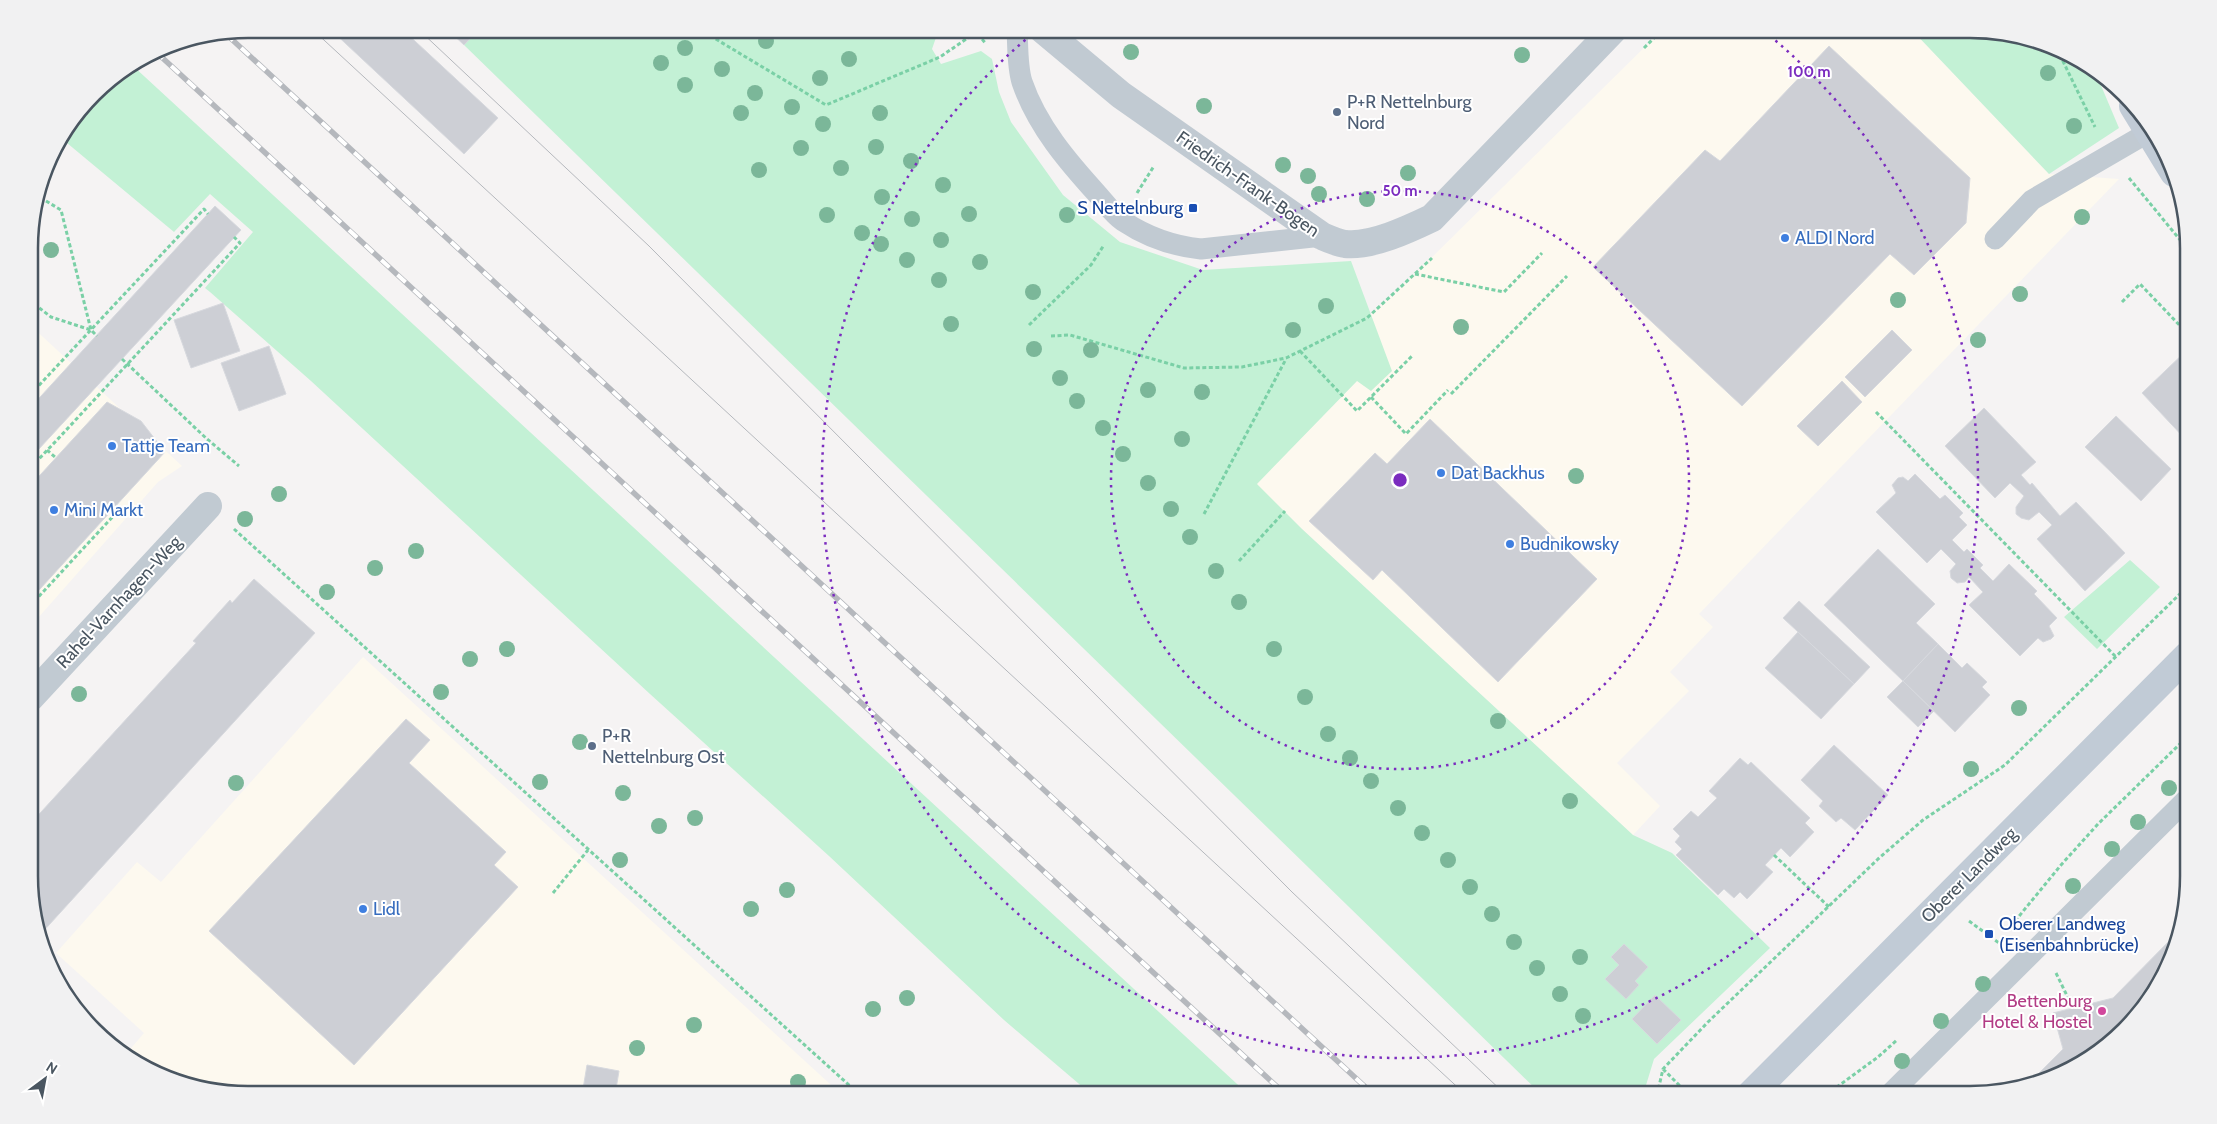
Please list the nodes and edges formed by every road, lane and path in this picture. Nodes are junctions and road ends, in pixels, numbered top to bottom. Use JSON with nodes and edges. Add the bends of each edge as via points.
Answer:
{"nodes":[{"id":1,"x":713,"y":38,"type":"edge"},
{"id":2,"x":967,"y":38,"type":"edge"},
{"id":3,"x":1018,"y":38,"type":"edge"},
{"id":4,"x":1053,"y":38,"type":"edge"},
{"id":5,"x":1605,"y":38,"type":"edge"},
{"id":6,"x":2146,"y":133,"type":"edge"},
{"id":7,"x":46,"y":201,"type":"dead end"},
{"id":8,"x":208,"y":214,"type":"dead end"},
{"id":9,"x":1322,"y":236,"type":"junction"},
{"id":10,"x":234,"y":237,"type":"dead end"},
{"id":11,"x":1995,"y":239,"type":"dead end"},
{"id":12,"x":1542,"y":253,"type":"dead end"},
{"id":13,"x":1091,"y":265,"type":"dead end"},
{"id":14,"x":1415,"y":274,"type":"dead end"},
{"id":15,"x":1567,"y":276,"type":"dead end"},
{"id":16,"x":2122,"y":302,"type":"dead end"},
{"id":17,"x":38,"y":307,"type":"edge"},
{"id":18,"x":1367,"y":318,"type":"dead end"},
{"id":19,"x":1029,"y":325,"type":"dead end"},
{"id":20,"x":2180,"y":326,"type":"edge"},
{"id":21,"x":91,"y":330,"type":"junction"},
{"id":22,"x":97,"y":336,"type":"dead end"},
{"id":23,"x":1051,"y":336,"type":"dead end"},
{"id":24,"x":1300,"y":351,"type":"junction"},
{"id":25,"x":1413,"y":355,"type":"dead end"},
{"id":26,"x":1286,"y":358,"type":"junction"},
{"id":27,"x":122,"y":359,"type":"dead end"},
{"id":28,"x":127,"y":364,"type":"junction"},
{"id":29,"x":38,"y":387,"type":"edge"},
{"id":30,"x":1448,"y":390,"type":"dead end"},
{"id":31,"x":1451,"y":394,"type":"dead end"},
{"id":32,"x":1371,"y":397,"type":"junction"},
{"id":33,"x":1876,"y":412,"type":"dead end"},
{"id":34,"x":47,"y":450,"type":"junction"},
{"id":35,"x":56,"y":458,"type":"dead end"},
{"id":36,"x":38,"y":460,"type":"edge"},
{"id":37,"x":238,"y":466,"type":"dead end"},
{"id":38,"x":208,"y":506,"type":"joint"},
{"id":39,"x":113,"y":509,"type":"dead end"},
{"id":40,"x":1285,"y":511,"type":"dead end"},
{"id":41,"x":1204,"y":514,"type":"dead end"},
{"id":42,"x":1239,"y":561,"type":"dead end"},
{"id":43,"x":2180,"y":594,"type":"edge"},
{"id":44,"x":38,"y":597,"type":"edge"},
{"id":45,"x":2116,"y":657,"type":"junction"},
{"id":46,"x":2180,"y":664,"type":"edge"},
{"id":47,"x":38,"y":689,"type":"edge"},
{"id":48,"x":2180,"y":744,"type":"edge"},
{"id":49,"x":2180,"y":806,"type":"edge"},
{"id":50,"x":588,"y":850,"type":"junction"},
{"id":51,"x":1774,"y":856,"type":"dead end"},
{"id":52,"x":553,"y":893,"type":"dead end"},
{"id":53,"x":1943,"y":902,"type":"junction"},
{"id":54,"x":1829,"y":907,"type":"junction"},
{"id":55,"x":2008,"y":930,"type":"dead end"},
{"id":56,"x":2003,"y":936,"type":"dead end"},
{"id":57,"x":1997,"y":942,"type":"junction"},
{"id":58,"x":2005,"y":948,"type":"dead end"},
{"id":59,"x":1990,"y":949,"type":"dead end"},
{"id":60,"x":1903,"y":1035,"type":"dead end"},
{"id":61,"x":1664,"y":1069,"type":"junction"},
{"id":62,"x":850,"y":1086,"type":"edge"},
{"id":63,"x":1659,"y":1086,"type":"edge"},
{"id":64,"x":1680,"y":1086,"type":"edge"},
{"id":65,"x":1765,"y":1086,"type":"edge"},
{"id":66,"x":1838,"y":1086,"type":"edge"},
{"id":67,"x":1898,"y":1086,"type":"edge"}],
"edges":[{"from":1,"to":2,"type":"path","via":[[826,105],[940,56]]},
{"from":3,"to":9,"type":"lane","via":[[1021,80],[1042,124],[1072,167],[1120,219],[1166,243],[1193,248]]},
{"from":4,"to":9,"type":"street","name":"Friedrich-Frank-Bogen","via":[[1121,95]]},
{"from":5,"to":9,"type":"street","name":"Friedrich-Frank-Bogen","via":[[1432,218],[1399,234],[1374,240],[1345,244]]},
{"from":6,"to":11,"type":"lane","via":[[2032,200]]},
{"from":7,"to":21,"type":"path","via":[[61,210]]},
{"from":8,"to":21,"type":"path","via":[[204,210]]},
{"from":10,"to":28,"type":"path","via":[[240,243]]},
{"from":12,"to":14,"type":"path","via":[[1504,292]]},
{"from":13,"to":19,"type":"path"},
{"from":15,"to":31,"type":"path"},
{"from":16,"to":20,"type":"path","via":[[2140,284]]},
{"from":17,"to":21,"type":"path","via":[[51,317]]},
{"from":18,"to":24,"type":"path"},
{"from":21,"to":22,"type":"path"},
{"from":21,"to":29,"type":"path"},
{"from":23,"to":26,"type":"path","via":[[1070,335],[1184,368],[1242,367]]},
{"from":24,"to":26,"type":"path"},
{"from":24,"to":32,"type":"path","via":[[1357,411]]},
{"from":25,"to":32,"type":"path"},
{"from":26,"to":41,"type":"path"},
{"from":27,"to":28,"type":"path"},
{"from":28,"to":34,"type":"path"},
{"from":28,"to":37,"type":"path"},
{"from":30,"to":32,"type":"path","via":[[1406,434]]},
{"from":33,"to":45,"type":"path"},
{"from":34,"to":35,"type":"path"},
{"from":34,"to":36,"type":"path"},
{"from":38,"to":47,"type":"street","name":"Rahel-Varnhagen-Weg"},
{"from":38,"to":50,"type":"path"},
{"from":39,"to":44,"type":"path","via":[[117,512]]},
{"from":40,"to":42,"type":"path"},
{"from":43,"to":45,"type":"path"},
{"from":45,"to":54,"type":"path","via":[[2005,765],[1923,820],[1878,858]]},
{"from":46,"to":53,"type":"main road","name":"Oberer Landweg"},
{"from":48,"to":55,"type":"path","via":[[2098,824]]},
{"from":49,"to":67,"type":"lane"},
{"from":50,"to":52,"type":"path"},
{"from":50,"to":62,"type":"path"},
{"from":51,"to":54,"type":"path"},
{"from":53,"to":57,"type":"path"},
{"from":53,"to":65,"type":"main road","name":"Oberer Landweg"},
{"from":54,"to":61,"type":"path","via":[[1708,1022]]},
{"from":56,"to":57,"type":"path"},
{"from":57,"to":58,"type":"path"},
{"from":57,"to":59,"type":"path"},
{"from":60,"to":66,"type":"path"},
{"from":61,"to":63,"type":"path"},
{"from":61,"to":64,"type":"path"}]}
